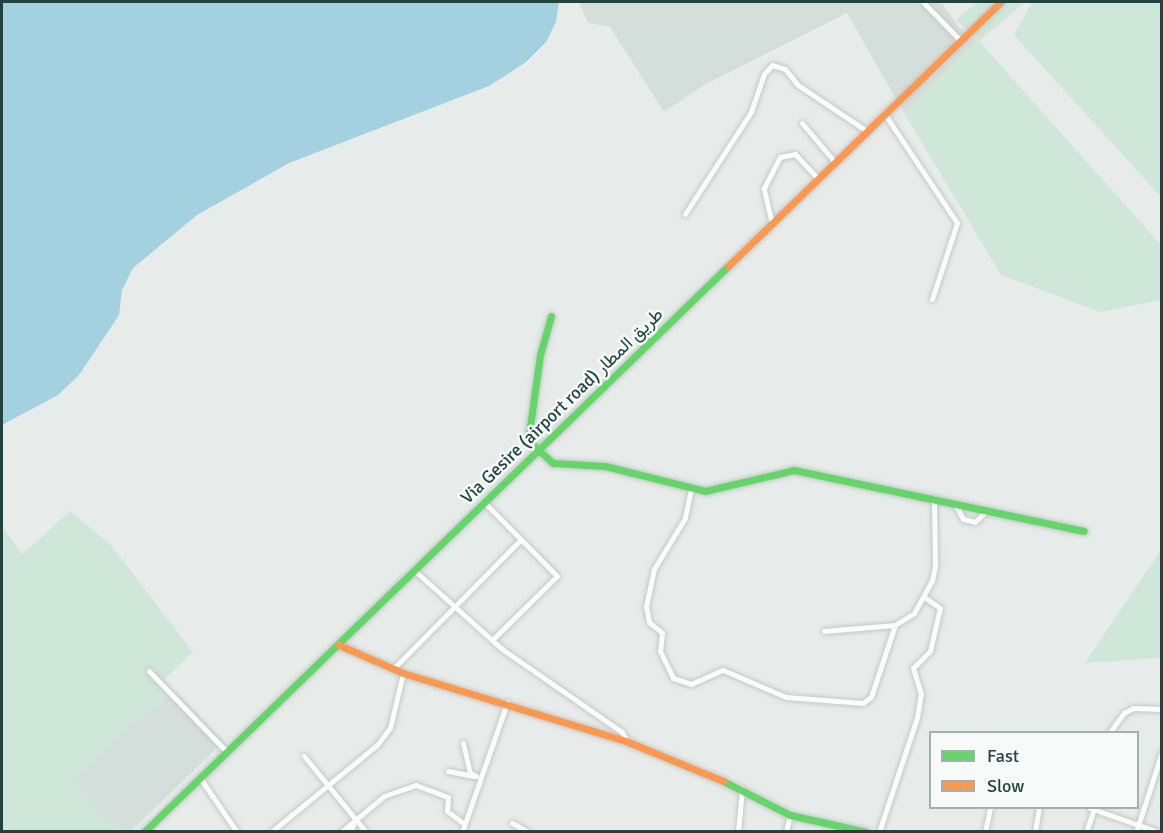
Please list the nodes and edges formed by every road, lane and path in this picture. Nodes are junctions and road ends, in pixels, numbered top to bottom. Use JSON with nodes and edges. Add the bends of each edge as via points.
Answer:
{"nodes":[{"id":1,"x":923,"y":2,"type":"edge"},
{"id":2,"x":1000,"y":2,"type":"edge"},
{"id":3,"x":960,"y":40,"type":"junction"},
{"id":4,"x":884,"y":113,"type":"junction"},
{"id":5,"x":802,"y":123,"type":"dead end"},
{"id":6,"x":867,"y":131,"type":"junction"},
{"id":7,"x":834,"y":161,"type":"junction"},
{"id":8,"x":818,"y":179,"type":"junction"},
{"id":9,"x":686,"y":214,"type":"dead end"},
{"id":10,"x":771,"y":224,"type":"junction"},
{"id":11,"x":932,"y":299,"type":"dead end"},
{"id":12,"x":551,"y":316,"type":"dead end"},
{"id":13,"x":537,"y":452,"type":"junction"},
{"id":14,"x":691,"y":489,"type":"junction"},
{"id":15,"x":934,"y":498,"type":"junction"},
{"id":16,"x":484,"y":502,"type":"junction"},
{"id":17,"x":955,"y":504,"type":"junction"},
{"id":18,"x":986,"y":511,"type":"junction"},
{"id":19,"x":1084,"y":531,"type":"dead end"},
{"id":20,"x":521,"y":539,"type":"junction"},
{"id":21,"x":414,"y":570,"type":"junction"},
{"id":22,"x":924,"y":597,"type":"junction"},
{"id":23,"x":454,"y":607,"type":"junction"},
{"id":24,"x":895,"y":625,"type":"junction"},
{"id":25,"x":825,"y":631,"type":"dead end"},
{"id":26,"x":492,"y":640,"type":"junction"},
{"id":27,"x":339,"y":645,"type":"junction"},
{"id":28,"x":393,"y":669,"type":"junction"},
{"id":29,"x":149,"y":671,"type":"dead end"},
{"id":30,"x":403,"y":673,"type":"junction"},
{"id":31,"x":507,"y":703,"type":"junction"},
{"id":32,"x":1161,"y":709,"type":"edge"},
{"id":33,"x":1111,"y":731,"type":"edge"},
{"id":34,"x":628,"y":742,"type":"junction"},
{"id":35,"x":464,"y":743,"type":"dead end"},
{"id":36,"x":226,"y":751,"type":"junction"},
{"id":37,"x":1161,"y":752,"type":"edge"},
{"id":38,"x":304,"y":756,"type":"dead end"},
{"id":39,"x":1160,"y":763,"type":"edge"},
{"id":40,"x":448,"y":771,"type":"dead end"},
{"id":41,"x":480,"y":777,"type":"junction"},
{"id":42,"x":200,"y":778,"type":"junction"},
{"id":43,"x":329,"y":787,"type":"junction"},
{"id":44,"x":742,"y":789,"type":"junction"},
{"id":45,"x":990,"y":809,"type":"edge"},
{"id":46,"x":1039,"y":809,"type":"edge"},
{"id":47,"x":1092,"y":809,"type":"edge"},
{"id":48,"x":1095,"y":809,"type":"edge"},
{"id":49,"x":790,"y":816,"type":"junction"},
{"id":50,"x":356,"y":820,"type":"junction"},
{"id":51,"x":463,"y":823,"type":"junction"},
{"id":52,"x":512,"y":823,"type":"dead end"},
{"id":53,"x":1139,"y":825,"type":"junction"},
{"id":54,"x":144,"y":831,"type":"edge"},
{"id":55,"x":237,"y":831,"type":"edge"},
{"id":56,"x":271,"y":831,"type":"edge"},
{"id":57,"x":341,"y":831,"type":"edge"},
{"id":58,"x":350,"y":831,"type":"edge"},
{"id":59,"x":366,"y":831,"type":"edge"},
{"id":60,"x":462,"y":831,"type":"edge"},
{"id":61,"x":528,"y":831,"type":"edge"},
{"id":62,"x":738,"y":831,"type":"edge"},
{"id":63,"x":786,"y":831,"type":"edge"},
{"id":64,"x":866,"y":831,"type":"edge"},
{"id":65,"x":879,"y":831,"type":"edge"},
{"id":66,"x":985,"y":831,"type":"edge"},
{"id":67,"x":1035,"y":831,"type":"edge"},
{"id":68,"x":1086,"y":831,"type":"edge"},
{"id":69,"x":1136,"y":831,"type":"edge"},
{"id":70,"x":1158,"y":831,"type":"edge"}],
"edges":[{"from":1,"to":3,"type":"street"},
{"from":2,"to":3,"type":"street","name":"Via Gesire (airport road) طريق المطار"},
{"from":3,"to":4,"type":"street","name":"Via Gesire (airport road) طريق المطار"},
{"from":4,"to":6,"type":"street","name":"Via Gesire (airport road) طريق المطار"},
{"from":4,"to":11,"type":"street","via":[[957,223]]},
{"from":5,"to":7,"type":"street"},
{"from":6,"to":7,"type":"street","name":"Via Gesire (airport road) طريق المطار"},
{"from":6,"to":9,"type":"street","via":[[798,85],[785,69],[772,65],[764,74],[751,112]]},
{"from":7,"to":8,"type":"street","name":"Via Gesire (airport road) طريق المطار"},
{"from":8,"to":10,"type":"street","name":"Via Gesire (airport road) طريق المطار"},
{"from":8,"to":10,"type":"street","via":[[795,154],[780,157],[764,188]]},
{"from":10,"to":13,"type":"street","name":"Via Gesire (airport road) طريق المطار"},
{"from":12,"to":13,"type":"street","via":[[531,406],[528,440]]},
{"from":13,"to":14,"type":"street","via":[[553,463],[605,466]]},
{"from":13,"to":16,"type":"street","name":"Via Gesire (airport road) طريق المطار"},
{"from":14,"to":15,"type":"street","via":[[717,490],[794,470]]},
{"from":14,"to":24,"type":"street","via":[[685,518],[654,569],[646,606],[649,622],[662,633],[660,651],[673,678],[691,684],[723,670],[786,697],[863,703],[871,697]]},
{"from":15,"to":17,"type":"street"},
{"from":15,"to":22,"type":"street","via":[[937,543]]},
{"from":16,"to":20,"type":"street"},
{"from":16,"to":21,"type":"street","name":"Via Gesire (airport road) طريق المطار"},
{"from":17,"to":18,"type":"street"},
{"from":17,"to":18,"type":"street","via":[[963,519],[975,522]]},
{"from":18,"to":19,"type":"street"},
{"from":20,"to":23,"type":"street"},
{"from":20,"to":26,"type":"street","via":[[557,576]]},
{"from":21,"to":23,"type":"street"},
{"from":21,"to":27,"type":"street","name":"Via Gesire (airport road) طريق المطار"},
{"from":22,"to":24,"type":"street","via":[[914,613]]},
{"from":22,"to":65,"type":"street","via":[[940,608],[930,651],[914,668],[921,694],[917,718]]},
{"from":23,"to":26,"type":"street"},
{"from":23,"to":28,"type":"street"},
{"from":24,"to":25,"type":"street"},
{"from":26,"to":34,"type":"street","via":[[622,732]]},
{"from":27,"to":28,"type":"street"},
{"from":27,"to":36,"type":"street","name":"Via Gesire (airport road) طريق المطار"},
{"from":28,"to":30,"type":"street"},
{"from":29,"to":36,"type":"street"},
{"from":30,"to":31,"type":"street"},
{"from":30,"to":43,"type":"street","via":[[390,728]]},
{"from":31,"to":34,"type":"street","via":[[580,731]]},
{"from":31,"to":41,"type":"street"},
{"from":32,"to":33,"type":"street","via":[[1133,708]]},
{"from":34,"to":44,"type":"street"},
{"from":35,"to":41,"type":"street","via":[[470,773]]},
{"from":36,"to":42,"type":"street","name":"Via Gesire (airport road) طريق المطار"},
{"from":37,"to":39,"type":"street"},
{"from":38,"to":43,"type":"street"},
{"from":39,"to":53,"type":"street"},
{"from":40,"to":41,"type":"street"},
{"from":41,"to":51,"type":"street"},
{"from":42,"to":54,"type":"street","name":"Via Gesire (airport road) طريق المطار"},
{"from":42,"to":55,"type":"street"},
{"from":43,"to":50,"type":"street"},
{"from":43,"to":56,"type":"street"},
{"from":44,"to":49,"type":"street"},
{"from":44,"to":62,"type":"street"},
{"from":45,"to":66,"type":"street"},
{"from":46,"to":67,"type":"street"},
{"from":47,"to":68,"type":"street"},
{"from":48,"to":53,"type":"street"},
{"from":49,"to":63,"type":"street"},
{"from":49,"to":64,"type":"street"},
{"from":50,"to":51,"type":"street","via":[[384,796],[416,785],[448,797],[447,811]]},
{"from":50,"to":57,"type":"street"},
{"from":50,"to":58,"type":"street"},
{"from":50,"to":59,"type":"street"},
{"from":51,"to":60,"type":"street"},
{"from":52,"to":61,"type":"street"},
{"from":53,"to":69,"type":"street"},
{"from":53,"to":70,"type":"street"}]}
